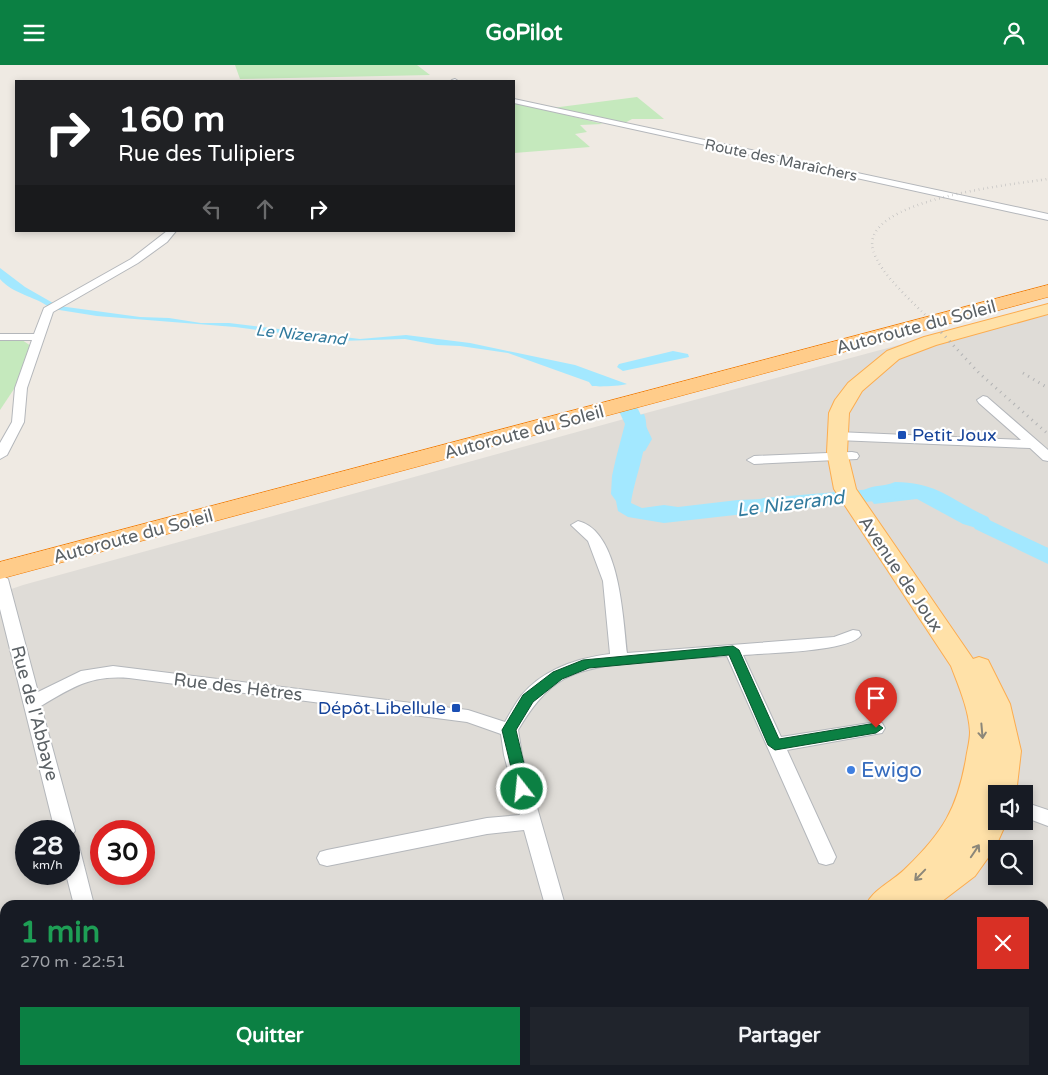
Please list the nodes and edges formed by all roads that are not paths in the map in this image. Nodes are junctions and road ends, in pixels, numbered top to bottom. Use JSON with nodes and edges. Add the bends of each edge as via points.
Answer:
{"nodes":[{"id":1,"x":515,"y":101,"type":"edge"},
{"id":2,"x":1048,"y":217,"type":"edge"},
{"id":3,"x":172,"y":232,"type":"edge"},
{"id":4,"x":1048,"y":279,"type":"edge"},
{"id":5,"x":1048,"y":291,"type":"edge"},
{"id":6,"x":1048,"y":309,"type":"edge"},
{"id":7,"x":1048,"y":315,"type":"edge"},
{"id":8,"x":0,"y":337,"type":"edge"},
{"id":9,"x":38,"y":337,"type":"junction"},
{"id":10,"x":983,"y":400,"type":"dead end"},
{"id":11,"x":1032,"y":444,"type":"junction"},
{"id":12,"x":845,"y":446,"type":"junction"},
{"id":13,"x":0,"y":455,"type":"edge"},
{"id":14,"x":1048,"y":457,"type":"edge"},
{"id":15,"x":754,"y":460,"type":"dead end"},
{"id":16,"x":860,"y":498,"type":"junction"},
{"id":17,"x":578,"y":525,"type":"dead end"},
{"id":18,"x":0,"y":555,"type":"edge"},
{"id":19,"x":0,"y":571,"type":"edge"},
{"id":20,"x":2,"y":587,"type":"edge"},
{"id":21,"x":853,"y":635,"type":"dead end"},
{"id":22,"x":733,"y":650,"type":"junction"},
{"id":23,"x":620,"y":659,"type":"junction"},
{"id":24,"x":33,"y":703,"type":"junction"},
{"id":25,"x":876,"y":728,"type":"dead end"},
{"id":26,"x":509,"y":730,"type":"junction"},
{"id":27,"x":775,"y":745,"type":"junction"},
{"id":28,"x":1003,"y":785,"type":"edge"},
{"id":29,"x":988,"y":787,"type":"edge"},
{"id":30,"x":988,"y":801,"type":"edge"},
{"id":31,"x":988,"y":808,"type":"edge"},
{"id":32,"x":1033,"y":812,"type":"edge"},
{"id":33,"x":1048,"y":818,"type":"edge"},
{"id":34,"x":62,"y":820,"type":"edge"},
{"id":35,"x":532,"y":822,"type":"junction"},
{"id":36,"x":826,"y":857,"type":"dead end"},
{"id":37,"x":327,"y":858,"type":"dead end"},
{"id":38,"x":79,"y":885,"type":"edge"},
{"id":39,"x":83,"y":900,"type":"edge"},
{"id":40,"x":554,"y":900,"type":"edge"},
{"id":41,"x":889,"y":900,"type":"edge"},
{"id":42,"x":919,"y":900,"type":"edge"}],
"edges":[{"from":1,"to":2,"type":"street","name":"Route des Maraîchers"},
{"from":3,"to":9,"type":"street","via":[[168,239],[48,310]]},
{"from":4,"to":18,"type":"highway","name":"Autoroute du Soleil"},
{"from":5,"to":19,"type":"highway","name":"Autoroute du Soleil"},
{"from":6,"to":12,"type":"main road","name":"Avenue de Joux","via":[[930,341],[894,355],[875,368],[845,400],[839,413]]},
{"from":7,"to":12,"type":"main road","name":"Avenue de Joux","via":[[952,341],[896,365],[858,401]]},
{"from":8,"to":9,"type":"street"},
{"from":9,"to":13,"type":"street","via":[[21,388],[18,422]]},
{"from":10,"to":11,"type":"street"},
{"from":11,"to":12,"type":"street"},
{"from":11,"to":14,"type":"street"},
{"from":12,"to":15,"type":"street"},
{"from":12,"to":16,"type":"main road","name":"Avenue de Joux"},
{"from":16,"to":28,"type":"main road","name":"Avenue de Joux","via":[[983,671],[996,704],[1006,751]]},
{"from":16,"to":29,"type":"main road","name":"Avenue de Joux","one_way":true,"via":[[964,665],[976,695],[984,733]]},
{"from":17,"to":23,"type":"street","via":[[595,539],[611,581]]},
{"from":20,"to":24,"type":"street","name":"Rue de l'Abbaye"},
{"from":21,"to":22,"type":"street","via":[[836,642]]},
{"from":22,"to":23,"type":"street"},
{"from":22,"to":27,"type":"street"},
{"from":23,"to":26,"type":"street","via":[[588,663],[557,675],[528,699]]},
{"from":24,"to":26,"type":"street","name":"Rue des Hêtres","via":[[74,679],[100,671],[121,670],[468,716]]},
{"from":24,"to":34,"type":"street","name":"Rue de l'Abbaye"},
{"from":25,"to":27,"type":"street"},
{"from":26,"to":35,"type":"street"},
{"from":27,"to":36,"type":"street"},
{"from":30,"to":41,"type":"main road","name":"Avenue de Joux","one_way":true,"via":[[960,825],[934,861],[911,885]]},
{"from":42,"to":31,"type":"main road","name":"Avenue de Joux","one_way":true,"via":[[964,867],[984,839]]},
{"from":32,"to":33,"type":"street"},
{"from":35,"to":37,"type":"street","via":[[487,826]]},
{"from":35,"to":40,"type":"street"},
{"from":38,"to":39,"type":"street"}]}
